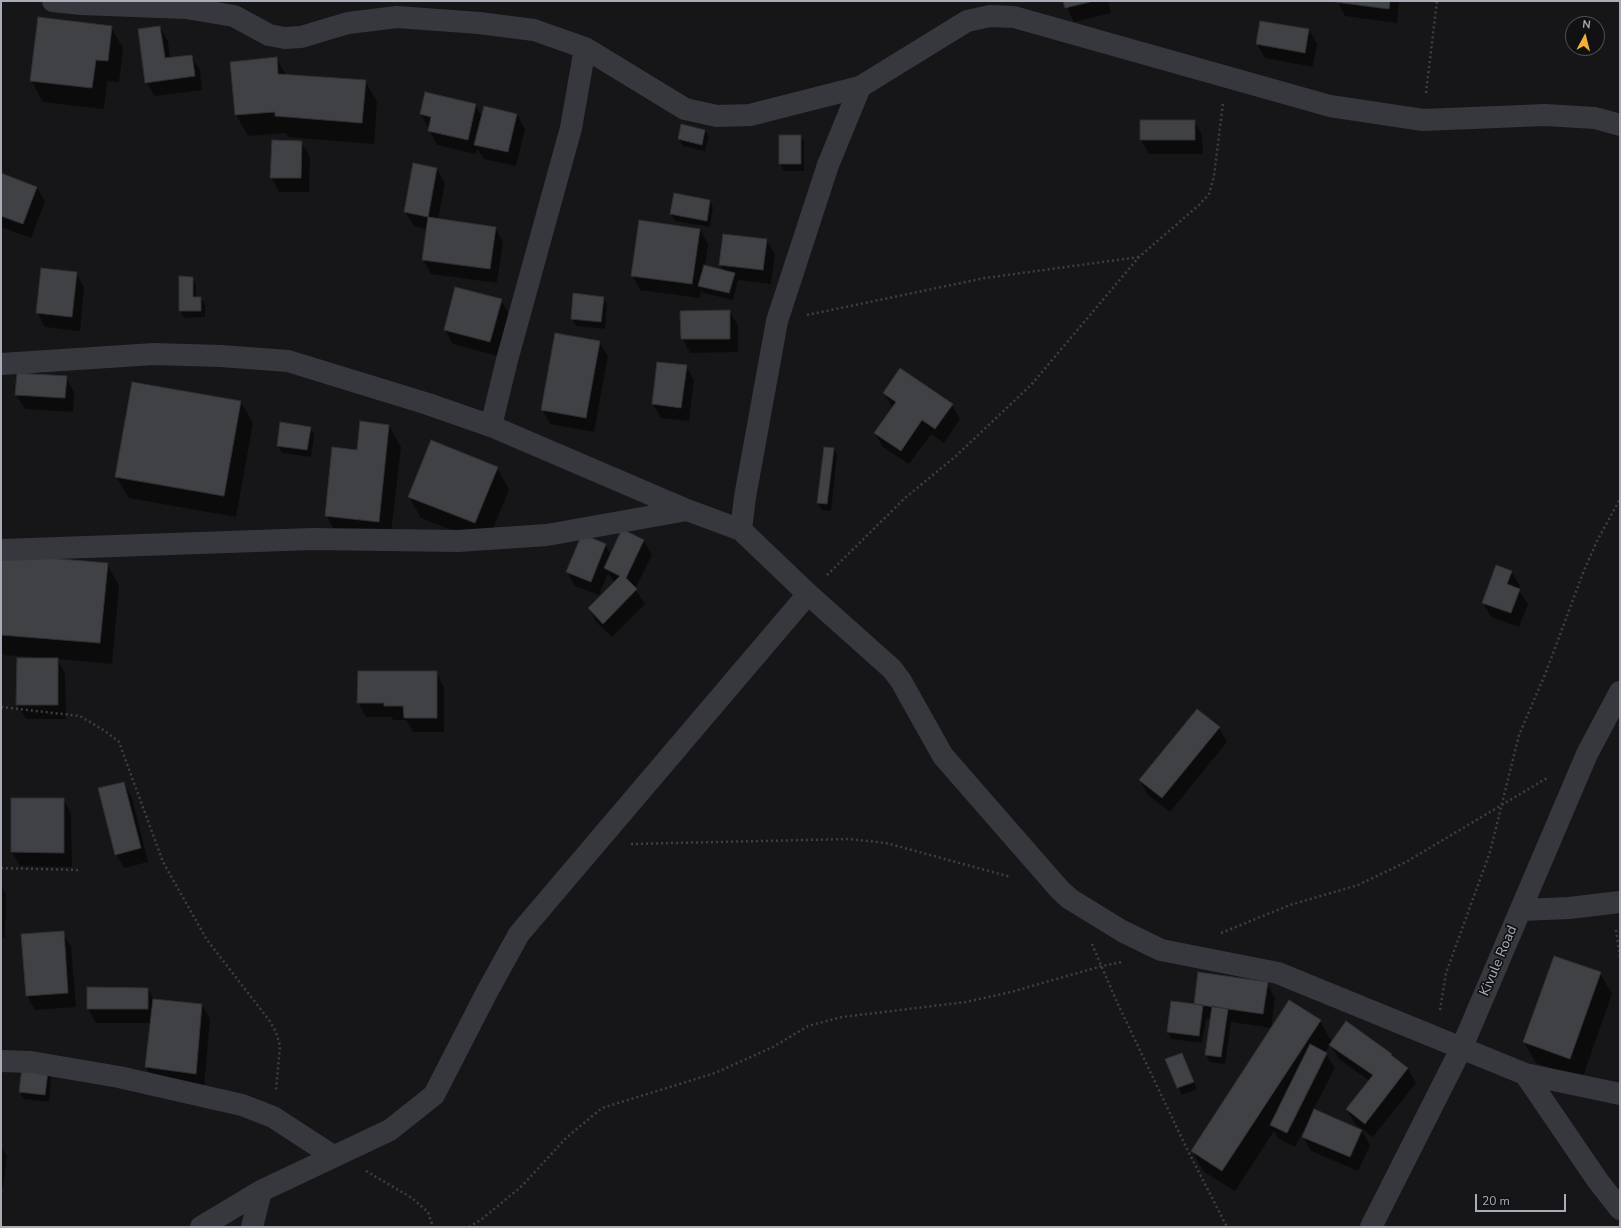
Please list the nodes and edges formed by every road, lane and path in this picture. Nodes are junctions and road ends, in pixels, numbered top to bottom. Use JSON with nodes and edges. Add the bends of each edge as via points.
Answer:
{"nodes":[{"id":1,"x":53,"y":1,"type":"edge"},
{"id":2,"x":1437,"y":1,"type":"edge"},
{"id":3,"x":81,"y":3,"type":"edge"},
{"id":4,"x":233,"y":9,"type":"edge"},
{"id":5,"x":585,"y":48,"type":"junction"},
{"id":6,"x":1226,"y":77,"type":"junction"},
{"id":7,"x":860,"y":87,"type":"junction"},
{"id":8,"x":1423,"y":120,"type":"junction"},
{"id":9,"x":1620,"y":125,"type":"edge"},
{"id":10,"x":1139,"y":257,"type":"junction"},
{"id":11,"x":777,"y":321,"type":"junction"},
{"id":12,"x":1,"y":364,"type":"edge"},
{"id":13,"x":491,"y":426,"type":"junction"},
{"id":14,"x":1620,"y":499,"type":"edge"},
{"id":15,"x":687,"y":510,"type":"junction"},
{"id":16,"x":741,"y":530,"type":"junction"},
{"id":17,"x":1,"y":550,"type":"edge"},
{"id":18,"x":808,"y":594,"type":"junction"},
{"id":19,"x":1620,"y":692,"type":"edge"},
{"id":20,"x":1,"y":707,"type":"edge"},
{"id":21,"x":1548,"y":778,"type":"dead end"},
{"id":22,"x":1502,"y":805,"type":"junction"},
{"id":23,"x":594,"y":845,"type":"junction"},
{"id":24,"x":1,"y":868,"type":"edge"},
{"id":25,"x":78,"y":870,"type":"dead end"},
{"id":26,"x":1014,"y":878,"type":"dead end"},
{"id":27,"x":1620,"y":902,"type":"edge"},
{"id":28,"x":1521,"y":910,"type":"junction"},
{"id":29,"x":1214,"y":935,"type":"dead end"},
{"id":30,"x":1089,"y":939,"type":"dead end"},
{"id":31,"x":1102,"y":966,"type":"junction"},
{"id":32,"x":1435,"y":1038,"type":"junction"},
{"id":33,"x":1462,"y":1047,"type":"junction"},
{"id":34,"x":1,"y":1061,"type":"edge"},
{"id":35,"x":1525,"y":1074,"type":"junction"},
{"id":36,"x":1620,"y":1094,"type":"edge"},
{"id":37,"x":274,"y":1117,"type":"junction"},
{"id":38,"x":340,"y":1153,"type":"junction"},
{"id":39,"x":261,"y":1191,"type":"junction"},
{"id":40,"x":1620,"y":1209,"type":"edge"},
{"id":41,"x":201,"y":1227,"type":"edge"},
{"id":42,"x":252,"y":1227,"type":"edge"},
{"id":43,"x":433,"y":1227,"type":"edge"},
{"id":44,"x":469,"y":1227,"type":"edge"},
{"id":45,"x":1227,"y":1227,"type":"edge"},
{"id":46,"x":1371,"y":1227,"type":"edge"}],
"edges":[{"from":1,"to":3,"type":"street"},
{"from":2,"to":8,"type":"path"},
{"from":3,"to":4,"type":"street"},
{"from":4,"to":5,"type":"street","via":[[269,35],[285,38],[301,37],[348,23],[397,17],[534,30]]},
{"from":5,"to":7,"type":"street","via":[[685,109],[717,116],[750,115]]},
{"from":5,"to":13,"type":"street","via":[[571,128]]},
{"from":6,"to":7,"type":"street","via":[[1014,17],[990,16],[967,21]]},
{"from":6,"to":8,"type":"street","via":[[1330,106]]},
{"from":6,"to":10,"type":"path","via":[[1214,176],[1209,194]]},
{"from":7,"to":11,"type":"street","via":[[828,165]]},
{"from":8,"to":9,"type":"street","via":[[1545,115],[1595,118]]},
{"from":10,"to":11,"type":"path","via":[[985,278]]},
{"from":10,"to":18,"type":"path","via":[[1032,385],[956,456],[905,498]]},
{"from":11,"to":16,"type":"street"},
{"from":12,"to":13,"type":"street","via":[[154,354],[288,361]]},
{"from":13,"to":15,"type":"street"},
{"from":14,"to":22,"type":"path","via":[[1583,573],[1546,672],[1526,715]]},
{"from":15,"to":16,"type":"street"},
{"from":15,"to":17,"type":"street","via":[[547,535],[458,541],[312,539]]},
{"from":16,"to":18,"type":"street"},
{"from":18,"to":23,"type":"street"},
{"from":18,"to":32,"type":"street","via":[[892,669],[943,756],[1070,899],[1161,950],[1278,973]]},
{"from":19,"to":28,"type":"street","name":"Kivule Road","via":[[1587,754]]},
{"from":20,"to":37,"type":"path","via":[[80,716],[119,742],[163,862],[206,940],[276,1032],[280,1046]]},
{"from":21,"to":22,"type":"path"},
{"from":22,"to":29,"type":"path","via":[[1406,862],[1358,885],[1290,905]]},
{"from":22,"to":32,"type":"path","via":[[1490,852],[1446,973]]},
{"from":23,"to":26,"type":"path","via":[[850,839],[886,843]]},
{"from":23,"to":38,"type":"street","via":[[520,934],[486,992],[434,1095],[390,1130]]},
{"from":24,"to":25,"type":"path"},
{"from":27,"to":28,"type":"street"},
{"from":28,"to":33,"type":"street","name":"Kivule Road"},
{"from":30,"to":31,"type":"path"},
{"from":31,"to":44,"type":"path","via":[[966,1002],[842,1017],[808,1026],[773,1046],[715,1073],[602,1108],[566,1138],[522,1186]]},
{"from":31,"to":45,"type":"path","via":[[1187,1149]]},
{"from":32,"to":33,"type":"street"},
{"from":33,"to":35,"type":"street"},
{"from":33,"to":46,"type":"street","name":"Kivule Road"},
{"from":34,"to":37,"type":"street","via":[[31,1062],[119,1077],[242,1105]]},
{"from":35,"to":36,"type":"street"},
{"from":35,"to":40,"type":"street"},
{"from":37,"to":38,"type":"street"},
{"from":38,"to":39,"type":"street"},
{"from":38,"to":43,"type":"path","via":[[382,1182],[412,1198],[428,1212]]},
{"from":39,"to":41,"type":"street"},
{"from":39,"to":42,"type":"street"}]}
